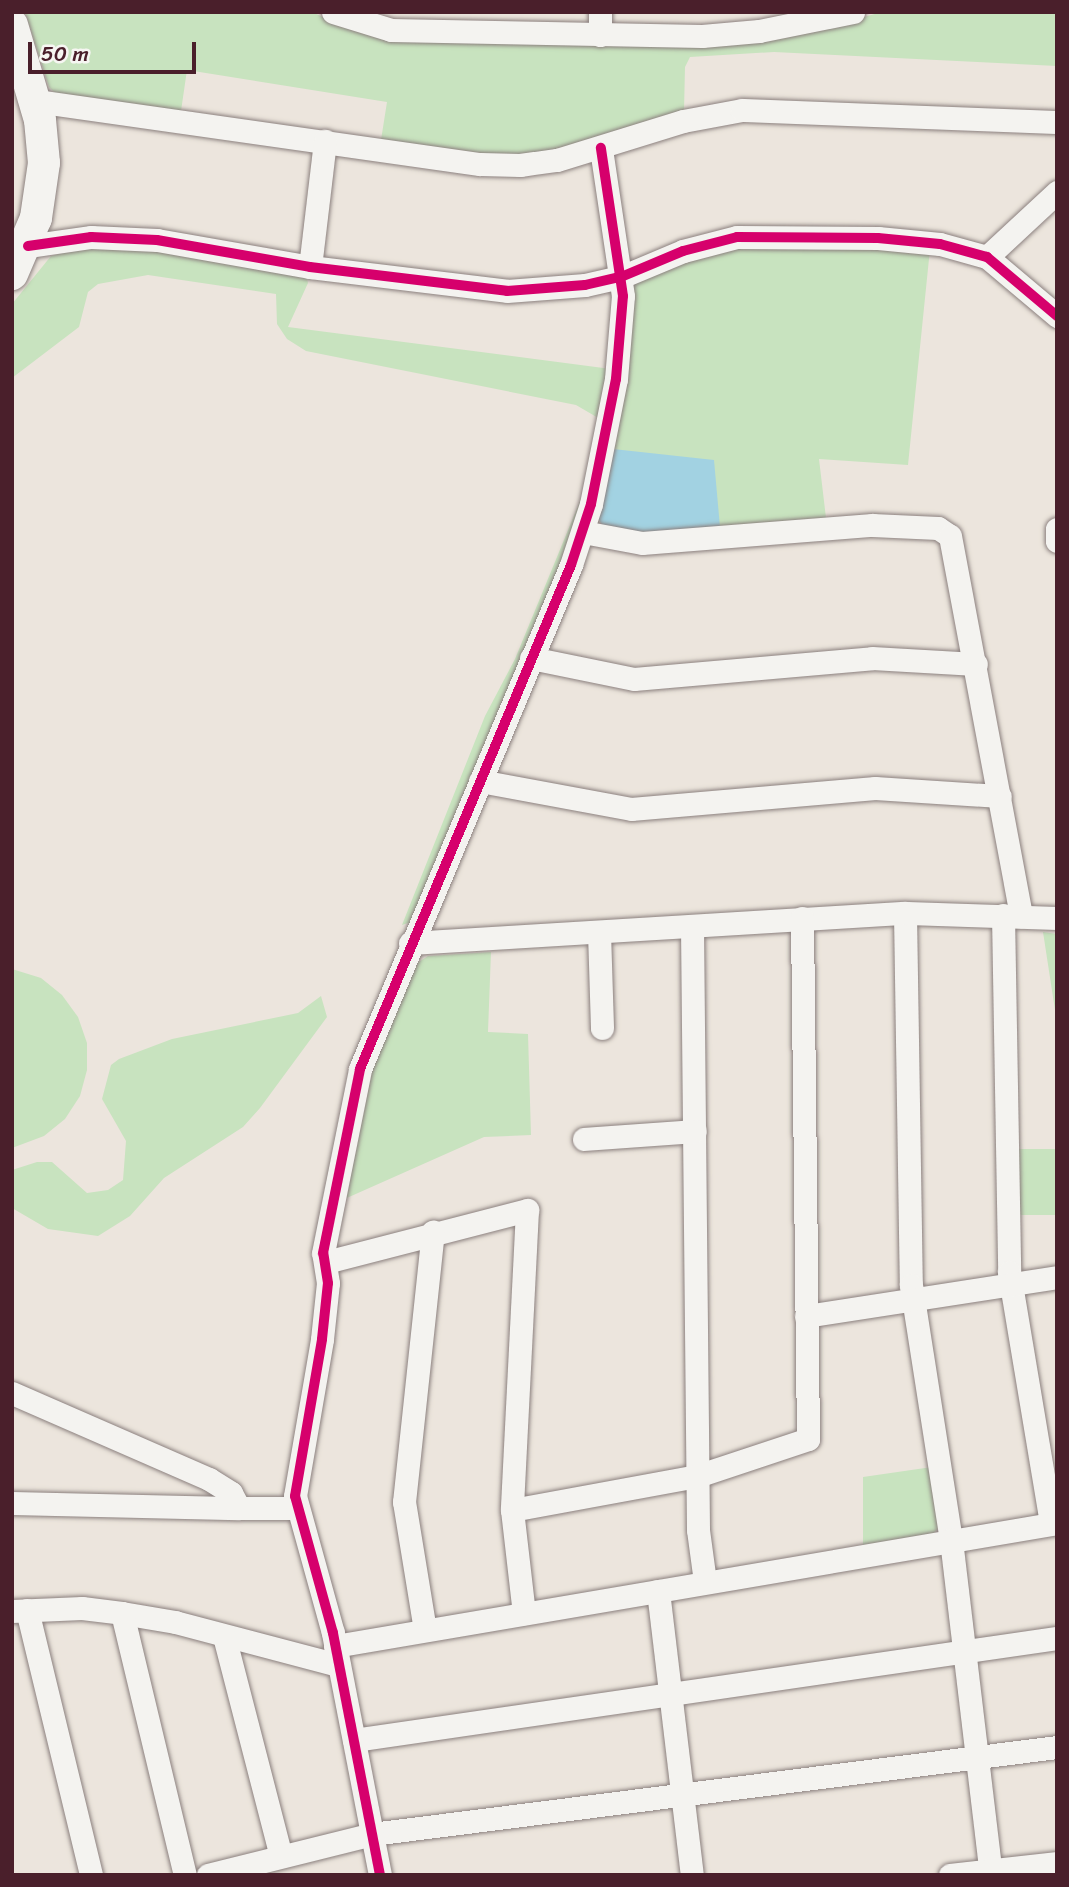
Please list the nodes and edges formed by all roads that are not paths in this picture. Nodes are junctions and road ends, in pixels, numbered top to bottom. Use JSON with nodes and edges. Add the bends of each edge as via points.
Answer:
{"nodes":[{"id":1,"x":334,"y":12,"type":"edge"},
{"id":2,"x":853,"y":12,"type":"edge"},
{"id":3,"x":600,"y":23,"type":"edge"},
{"id":4,"x":12,"y":25,"type":"edge"},
{"id":5,"x":36,"y":101,"type":"junction"},
{"id":6,"x":1057,"y":122,"type":"edge"},
{"id":7,"x":325,"y":141,"type":"junction"},
{"id":8,"x":601,"y":148,"type":"junction"},
{"id":9,"x":1057,"y":192,"type":"edge"},
{"id":10,"x":28,"y":246,"type":"junction"},
{"id":11,"x":987,"y":257,"type":"junction"},
{"id":12,"x":310,"y":267,"type":"junction"},
{"id":13,"x":12,"y":274,"type":"edge"},
{"id":14,"x":621,"y":277,"type":"junction"},
{"id":15,"x":1057,"y":316,"type":"edge"},
{"id":16,"x":1057,"y":529,"type":"edge"},
{"id":17,"x":583,"y":532,"type":"junction"},
{"id":18,"x":1057,"y":541,"type":"edge"},
{"id":19,"x":531,"y":658,"type":"junction"},
{"id":20,"x":976,"y":664,"type":"junction"},
{"id":21,"x":480,"y":781,"type":"junction"},
{"id":22,"x":1000,"y":796,"type":"junction"},
{"id":23,"x":905,"y":913,"type":"junction"},
{"id":24,"x":1012,"y":915,"type":"junction"},
{"id":25,"x":802,"y":918,"type":"junction"},
{"id":26,"x":1057,"y":918,"type":"edge"},
{"id":27,"x":692,"y":926,"type":"junction"},
{"id":28,"x":599,"y":932,"type":"junction"},
{"id":29,"x":410,"y":943,"type":"junction"},
{"id":30,"x":602,"y":1028,"type":"dead end"},
{"id":31,"x":695,"y":1131,"type":"junction"},
{"id":32,"x":584,"y":1139,"type":"dead end"},
{"id":33,"x":433,"y":1232,"type":"junction"},
{"id":34,"x":326,"y":1262,"type":"junction"},
{"id":35,"x":1057,"y":1278,"type":"edge"},
{"id":36,"x":1014,"y":1283,"type":"junction"},
{"id":37,"x":915,"y":1298,"type":"junction"},
{"id":38,"x":806,"y":1316,"type":"junction"},
{"id":39,"x":12,"y":1393,"type":"edge"},
{"id":40,"x":697,"y":1476,"type":"junction"},
{"id":41,"x":12,"y":1503,"type":"edge"},
{"id":42,"x":239,"y":1508,"type":"junction"},
{"id":43,"x":297,"y":1508,"type":"junction"},
{"id":44,"x":512,"y":1510,"type":"junction"},
{"id":45,"x":1054,"y":1524,"type":"edge"},
{"id":46,"x":951,"y":1540,"type":"junction"},
{"id":47,"x":705,"y":1582,"type":"junction"},
{"id":48,"x":658,"y":1591,"type":"junction"},
{"id":49,"x":20,"y":1611,"type":"edge"},
{"id":50,"x":122,"y":1613,"type":"junction"},
{"id":51,"x":524,"y":1614,"type":"junction"},
{"id":52,"x":425,"y":1630,"type":"junction"},
{"id":53,"x":224,"y":1636,"type":"junction"},
{"id":54,"x":1057,"y":1638,"type":"edge"},
{"id":55,"x":965,"y":1650,"type":"junction"},
{"id":56,"x":337,"y":1656,"type":"junction"},
{"id":57,"x":670,"y":1693,"type":"junction"},
{"id":58,"x":354,"y":1740,"type":"junction"},
{"id":59,"x":1057,"y":1747,"type":"edge"},
{"id":60,"x":976,"y":1757,"type":"junction"},
{"id":61,"x":683,"y":1794,"type":"junction"},
{"id":62,"x":372,"y":1834,"type":"junction"},
{"id":63,"x":281,"y":1856,"type":"junction"},
{"id":64,"x":1057,"y":1863,"type":"edge"},
{"id":65,"x":991,"y":1873,"type":"edge"},
{"id":66,"x":91,"y":1875,"type":"edge"},
{"id":67,"x":185,"y":1875,"type":"edge"},
{"id":68,"x":208,"y":1875,"type":"edge"},
{"id":69,"x":380,"y":1875,"type":"edge"},
{"id":70,"x":692,"y":1875,"type":"edge"},
{"id":71,"x":950,"y":1875,"type":"edge"}],
"edges":[{"from":1,"to":3,"type":"street","via":[[391,30]]},
{"from":2,"to":3,"type":"street","via":[[747,32]]},
{"from":4,"to":5,"type":"street"},
{"from":5,"to":7,"type":"street"},
{"from":5,"to":10,"type":"street","via":[[44,163]]},
{"from":6,"to":8,"type":"street","via":[[753,109],[683,121]]},
{"from":7,"to":8,"type":"street","via":[[480,164],[520,165]]},
{"from":7,"to":12,"type":"street"},
{"from":8,"to":14,"type":"street"},
{"from":9,"to":11,"type":"street"},
{"from":10,"to":12,"type":"street","via":[[92,237],[157,240]]},
{"from":10,"to":13,"type":"street"},
{"from":11,"to":14,"type":"street","via":[[940,243],[768,235],[709,243]]},
{"from":11,"to":15,"type":"street"},
{"from":12,"to":14,"type":"street","via":[[507,292]]},
{"from":14,"to":17,"type":"street","via":[[616,379]]},
{"from":16,"to":18,"type":"street"},
{"from":17,"to":19,"type":"street"},
{"from":17,"to":20,"type":"street","via":[[642,543],[872,525],[938,528],[953,542]]},
{"from":19,"to":20,"type":"street","via":[[634,679],[872,658]]},
{"from":19,"to":21,"type":"street"},
{"from":20,"to":22,"type":"street"},
{"from":21,"to":22,"type":"street","via":[[631,809],[875,788]]},
{"from":21,"to":29,"type":"street"},
{"from":22,"to":24,"type":"street"},
{"from":23,"to":24,"type":"street"},
{"from":23,"to":25,"type":"street"},
{"from":23,"to":37,"type":"street","via":[[911,1285]]},
{"from":24,"to":26,"type":"street"},
{"from":24,"to":36,"type":"street","via":[[1009,1272]]},
{"from":25,"to":27,"type":"street"},
{"from":25,"to":38,"type":"street"},
{"from":27,"to":28,"type":"street"},
{"from":27,"to":31,"type":"street"},
{"from":28,"to":29,"type":"street"},
{"from":28,"to":30,"type":"street"},
{"from":29,"to":34,"type":"street","via":[[360,1069],[323,1253]]},
{"from":31,"to":32,"type":"street"},
{"from":31,"to":40,"type":"street"},
{"from":33,"to":34,"type":"street"},
{"from":33,"to":44,"type":"street","via":[[527,1210]]},
{"from":33,"to":52,"type":"street","via":[[404,1502]]},
{"from":34,"to":43,"type":"street","via":[[322,1339],[295,1496]]},
{"from":35,"to":36,"type":"street"},
{"from":36,"to":37,"type":"street"},
{"from":36,"to":45,"type":"street"},
{"from":37,"to":38,"type":"street"},
{"from":37,"to":46,"type":"street"},
{"from":38,"to":40,"type":"street","via":[[808,1439]]},
{"from":39,"to":42,"type":"street","via":[[209,1479],[231,1493]]},
{"from":40,"to":44,"type":"street"},
{"from":40,"to":47,"type":"street"},
{"from":41,"to":42,"type":"street"},
{"from":42,"to":43,"type":"street"},
{"from":43,"to":56,"type":"street"},
{"from":44,"to":51,"type":"street"},
{"from":45,"to":46,"type":"street"},
{"from":46,"to":47,"type":"street"},
{"from":46,"to":55,"type":"street"},
{"from":47,"to":48,"type":"street"},
{"from":48,"to":51,"type":"street"},
{"from":48,"to":57,"type":"street"},
{"from":49,"to":50,"type":"street","via":[[82,1608]]},
{"from":49,"to":66,"type":"street"},
{"from":50,"to":53,"type":"street"},
{"from":50,"to":67,"type":"street"},
{"from":51,"to":52,"type":"street"},
{"from":52,"to":56,"type":"street"},
{"from":53,"to":56,"type":"street"},
{"from":53,"to":63,"type":"street"},
{"from":54,"to":55,"type":"street"},
{"from":55,"to":57,"type":"street"},
{"from":55,"to":60,"type":"street"},
{"from":56,"to":58,"type":"street"},
{"from":57,"to":58,"type":"street"},
{"from":57,"to":61,"type":"street"},
{"from":58,"to":62,"type":"street"},
{"from":59,"to":60,"type":"street"},
{"from":60,"to":61,"type":"street"},
{"from":60,"to":65,"type":"street"},
{"from":61,"to":62,"type":"street"},
{"from":61,"to":70,"type":"street"},
{"from":62,"to":63,"type":"street"},
{"from":62,"to":69,"type":"street"},
{"from":63,"to":68,"type":"street"},
{"from":64,"to":65,"type":"street"},
{"from":65,"to":71,"type":"street"}]}
